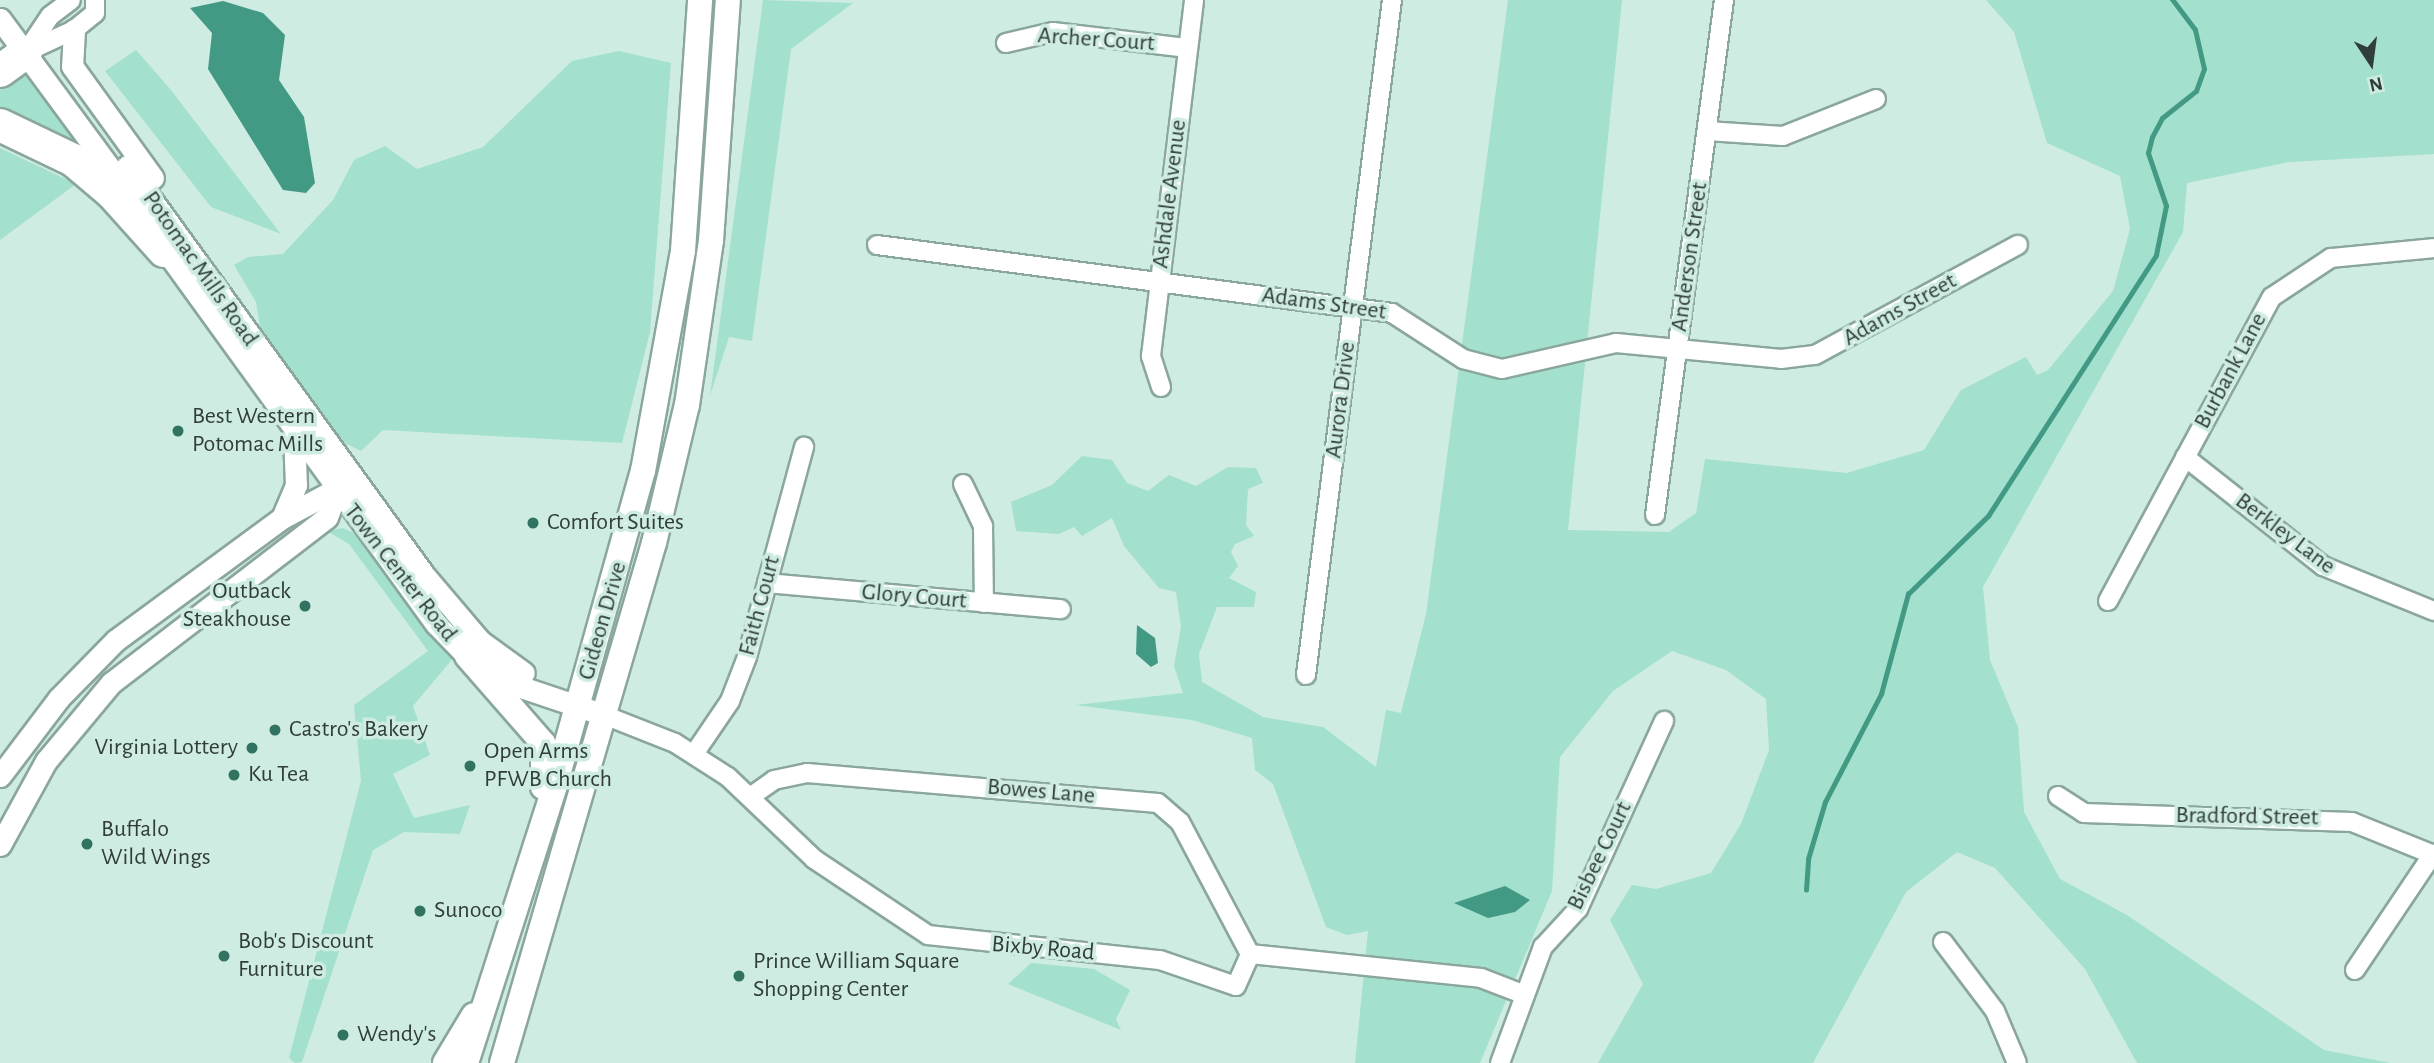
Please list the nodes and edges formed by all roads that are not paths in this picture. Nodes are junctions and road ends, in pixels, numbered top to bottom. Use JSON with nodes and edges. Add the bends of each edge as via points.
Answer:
{"nodes":[{"id":1,"x":71,"y":0,"type":"edge"},
{"id":2,"x":95,"y":0,"type":"edge"},
{"id":3,"x":700,"y":0,"type":"edge"},
{"id":4,"x":727,"y":0,"type":"edge"},
{"id":5,"x":1194,"y":0,"type":"edge"},
{"id":6,"x":1392,"y":0,"type":"edge"},
{"id":7,"x":1724,"y":0,"type":"edge"},
{"id":8,"x":0,"y":19,"type":"edge"},
{"id":9,"x":74,"y":30,"type":"junction"},
{"id":10,"x":698,"y":39,"type":"junction"},
{"id":11,"x":725,"y":40,"type":"junction"},
{"id":12,"x":1006,"y":43,"type":"dead end"},
{"id":13,"x":1188,"y":48,"type":"junction"},
{"id":14,"x":26,"y":52,"type":"junction"},
{"id":15,"x":0,"y":71,"type":"edge"},
{"id":16,"x":1876,"y":99,"type":"dead end"},
{"id":17,"x":0,"y":125,"type":"edge"},
{"id":18,"x":1707,"y":131,"type":"junction"},
{"id":19,"x":2018,"y":244,"type":"dead end"},
{"id":20,"x":877,"y":245,"type":"dead end"},
{"id":21,"x":2434,"y":248,"type":"edge"},
{"id":22,"x":164,"y":251,"type":"junction"},
{"id":23,"x":205,"y":275,"type":"junction"},
{"id":24,"x":1159,"y":282,"type":"junction"},
{"id":25,"x":1353,"y":307,"type":"junction"},
{"id":26,"x":1678,"y":347,"type":"junction"},
{"id":27,"x":1161,"y":387,"type":"dead end"},
{"id":28,"x":292,"y":430,"type":"junction"},
{"id":29,"x":804,"y":447,"type":"dead end"},
{"id":30,"x":2185,"y":457,"type":"junction"},
{"id":31,"x":962,"y":484,"type":"dead end"},
{"id":32,"x":345,"y":485,"type":"junction"},
{"id":33,"x":1655,"y":515,"type":"dead end"},
{"id":34,"x":282,"y":518,"type":"junction"},
{"id":35,"x":767,"y":583,"type":"junction"},
{"id":36,"x":2108,"y":601,"type":"dead end"},
{"id":37,"x":984,"y":603,"type":"junction"},
{"id":38,"x":1061,"y":609,"type":"dead end"},
{"id":39,"x":2434,"y":611,"type":"edge"},
{"id":40,"x":467,"y":656,"type":"junction"},
{"id":41,"x":1306,"y":675,"type":"dead end"},
{"id":42,"x":578,"y":706,"type":"junction"},
{"id":43,"x":604,"y":715,"type":"junction"},
{"id":44,"x":1664,"y":721,"type":"dead end"},
{"id":45,"x":694,"y":754,"type":"junction"},
{"id":46,"x":0,"y":776,"type":"edge"},
{"id":47,"x":2058,"y":796,"type":"dead end"},
{"id":48,"x":750,"y":797,"type":"junction"},
{"id":49,"x":544,"y":810,"type":"junction"},
{"id":50,"x":0,"y":845,"type":"edge"},
{"id":51,"x":2433,"y":854,"type":"edge"},
{"id":52,"x":1943,"y":942,"type":"dead end"},
{"id":53,"x":1250,"y":954,"type":"junction"},
{"id":54,"x":2355,"y":970,"type":"dead end"},
{"id":55,"x":1525,"y":995,"type":"junction"},
{"id":56,"x":483,"y":1008,"type":"junction"},
{"id":57,"x":506,"y":1058,"type":"edge"},
{"id":58,"x":445,"y":1063,"type":"edge"},
{"id":59,"x":466,"y":1063,"type":"edge"},
{"id":60,"x":1500,"y":1063,"type":"edge"},
{"id":61,"x":2017,"y":1063,"type":"edge"}],
"edges":[{"from":1,"to":14,"type":"street","via":[[50,16]]},
{"from":2,"to":9,"type":"street","via":[[95,13]]},
{"from":3,"to":10,"type":"main road","name":"Gideon Drive"},
{"from":4,"to":11,"type":"main road","name":"Gideon Drive"},
{"from":5,"to":13,"type":"street","name":"Ashdale Avenue"},
{"from":6,"to":25,"type":"street","name":"Aurora Drive"},
{"from":7,"to":18,"type":"street","name":"Anderson Street"},
{"from":8,"to":14,"type":"street","name":"Potomac Mills Road"},
{"from":9,"to":14,"type":"street"},
{"from":9,"to":23,"type":"street","via":[[72,66],[163,195]]},
{"from":10,"to":11,"type":"main road"},
{"from":10,"to":42,"type":"main road","name":"Gideon Drive","via":[[673,322],[643,471]]},
{"from":11,"to":43,"type":"main road","name":"Gideon Drive","via":[[711,241],[687,405]]},
{"from":12,"to":13,"type":"street","name":"Archer Court","via":[[1053,32]]},
{"from":13,"to":24,"type":"street","name":"Ashdale Avenue"},
{"from":14,"to":15,"type":"highway"},
{"from":14,"to":22,"type":"street","name":"Potomac Mills Road"},
{"from":14,"to":23,"type":"street","name":"Potomac Mills Road","via":[[107,139]]},
{"from":16,"to":18,"type":"street","via":[[1783,136]]},
{"from":17,"to":22,"type":"highway","via":[[73,160],[113,193]]},
{"from":18,"to":26,"type":"street","name":"Anderson Street"},
{"from":19,"to":26,"type":"street","name":"Adams Street","via":[[1815,355],[1781,359]]},
{"from":20,"to":24,"type":"street","name":"Adams Street"},
{"from":21,"to":30,"type":"street","name":"Burbank Lane","via":[[2355,252],[2290,280],[2260,314]]},
{"from":22,"to":28,"type":"street","name":"Potomac Mills Road"},
{"from":23,"to":32,"type":"street","name":"Potomac Mills Road"},
{"from":24,"to":25,"type":"street","name":"Adams Street"},
{"from":24,"to":27,"type":"street","name":"Ashdale Avenue","via":[[1150,356]]},
{"from":25,"to":26,"type":"street","name":"Adams Street","via":[[1409,319],[1463,359],[1498,369],[1616,342]]},
{"from":25,"to":41,"type":"street","name":"Aurora Drive"},
{"from":26,"to":33,"type":"street","name":"Anderson Street"},
{"from":28,"to":32,"type":"street","name":"Potomac Mills Road"},
{"from":28,"to":34,"type":"street","via":[[298,471]]},
{"from":29,"to":35,"type":"street","name":"Faith Court"},
{"from":30,"to":36,"type":"street","name":"Burbank Lane"},
{"from":30,"to":39,"type":"street","name":"Berkley Lane","via":[[2323,566]]},
{"from":31,"to":37,"type":"street","via":[[983,526]]},
{"from":32,"to":34,"type":"street"},
{"from":32,"to":40,"type":"street","name":"Town Center Road"},
{"from":32,"to":42,"type":"street","name":"Town Center Road","via":[[480,641]]},
{"from":32,"to":50,"type":"street","via":[[327,517],[111,683],[46,761]]},
{"from":34,"to":46,"type":"street","via":[[96,659]]},
{"from":35,"to":37,"type":"street","name":"Glory Court"},
{"from":35,"to":45,"type":"street","name":"Faith Court","via":[[736,686]]},
{"from":37,"to":38,"type":"street","name":"Glory Court"},
{"from":40,"to":42,"type":"street","name":"Town Center Road","via":[[524,688]]},
{"from":40,"to":49,"type":"main road","via":[[543,743]]},
{"from":42,"to":43,"type":"street","name":"Town Center Road"},
{"from":42,"to":49,"type":"main road","name":"Gideon Drive"},
{"from":43,"to":45,"type":"street","name":"Bixby Road"},
{"from":43,"to":57,"type":"main road","name":"Gideon Drive"},
{"from":44,"to":55,"type":"street","name":"Bisbee Court","via":[[1578,909],[1543,947]]},
{"from":45,"to":48,"type":"street","name":"Bixby Road"},
{"from":47,"to":51,"type":"street","name":"Bradford Street","via":[[2084,813],[2353,822]]},
{"from":48,"to":53,"type":"street","name":"Bixby Road","via":[[814,859],[906,925],[942,939],[1160,960],[1236,986]]},
{"from":48,"to":53,"type":"street","name":"Bowes Lane","via":[[774,780],[807,773],[1158,803],[1180,822]]},
{"from":49,"to":56,"type":"main road","name":"Gideon Drive"},
{"from":51,"to":54,"type":"street"},
{"from":52,"to":61,"type":"street","via":[[1996,1011]]},
{"from":53,"to":55,"type":"street","via":[[1481,978]]},
{"from":55,"to":60,"type":"street","name":"Bisbee Court"},
{"from":56,"to":58,"type":"main road","via":[[457,1036]]},
{"from":56,"to":59,"type":"main road","name":"Gideon Drive"}]}
